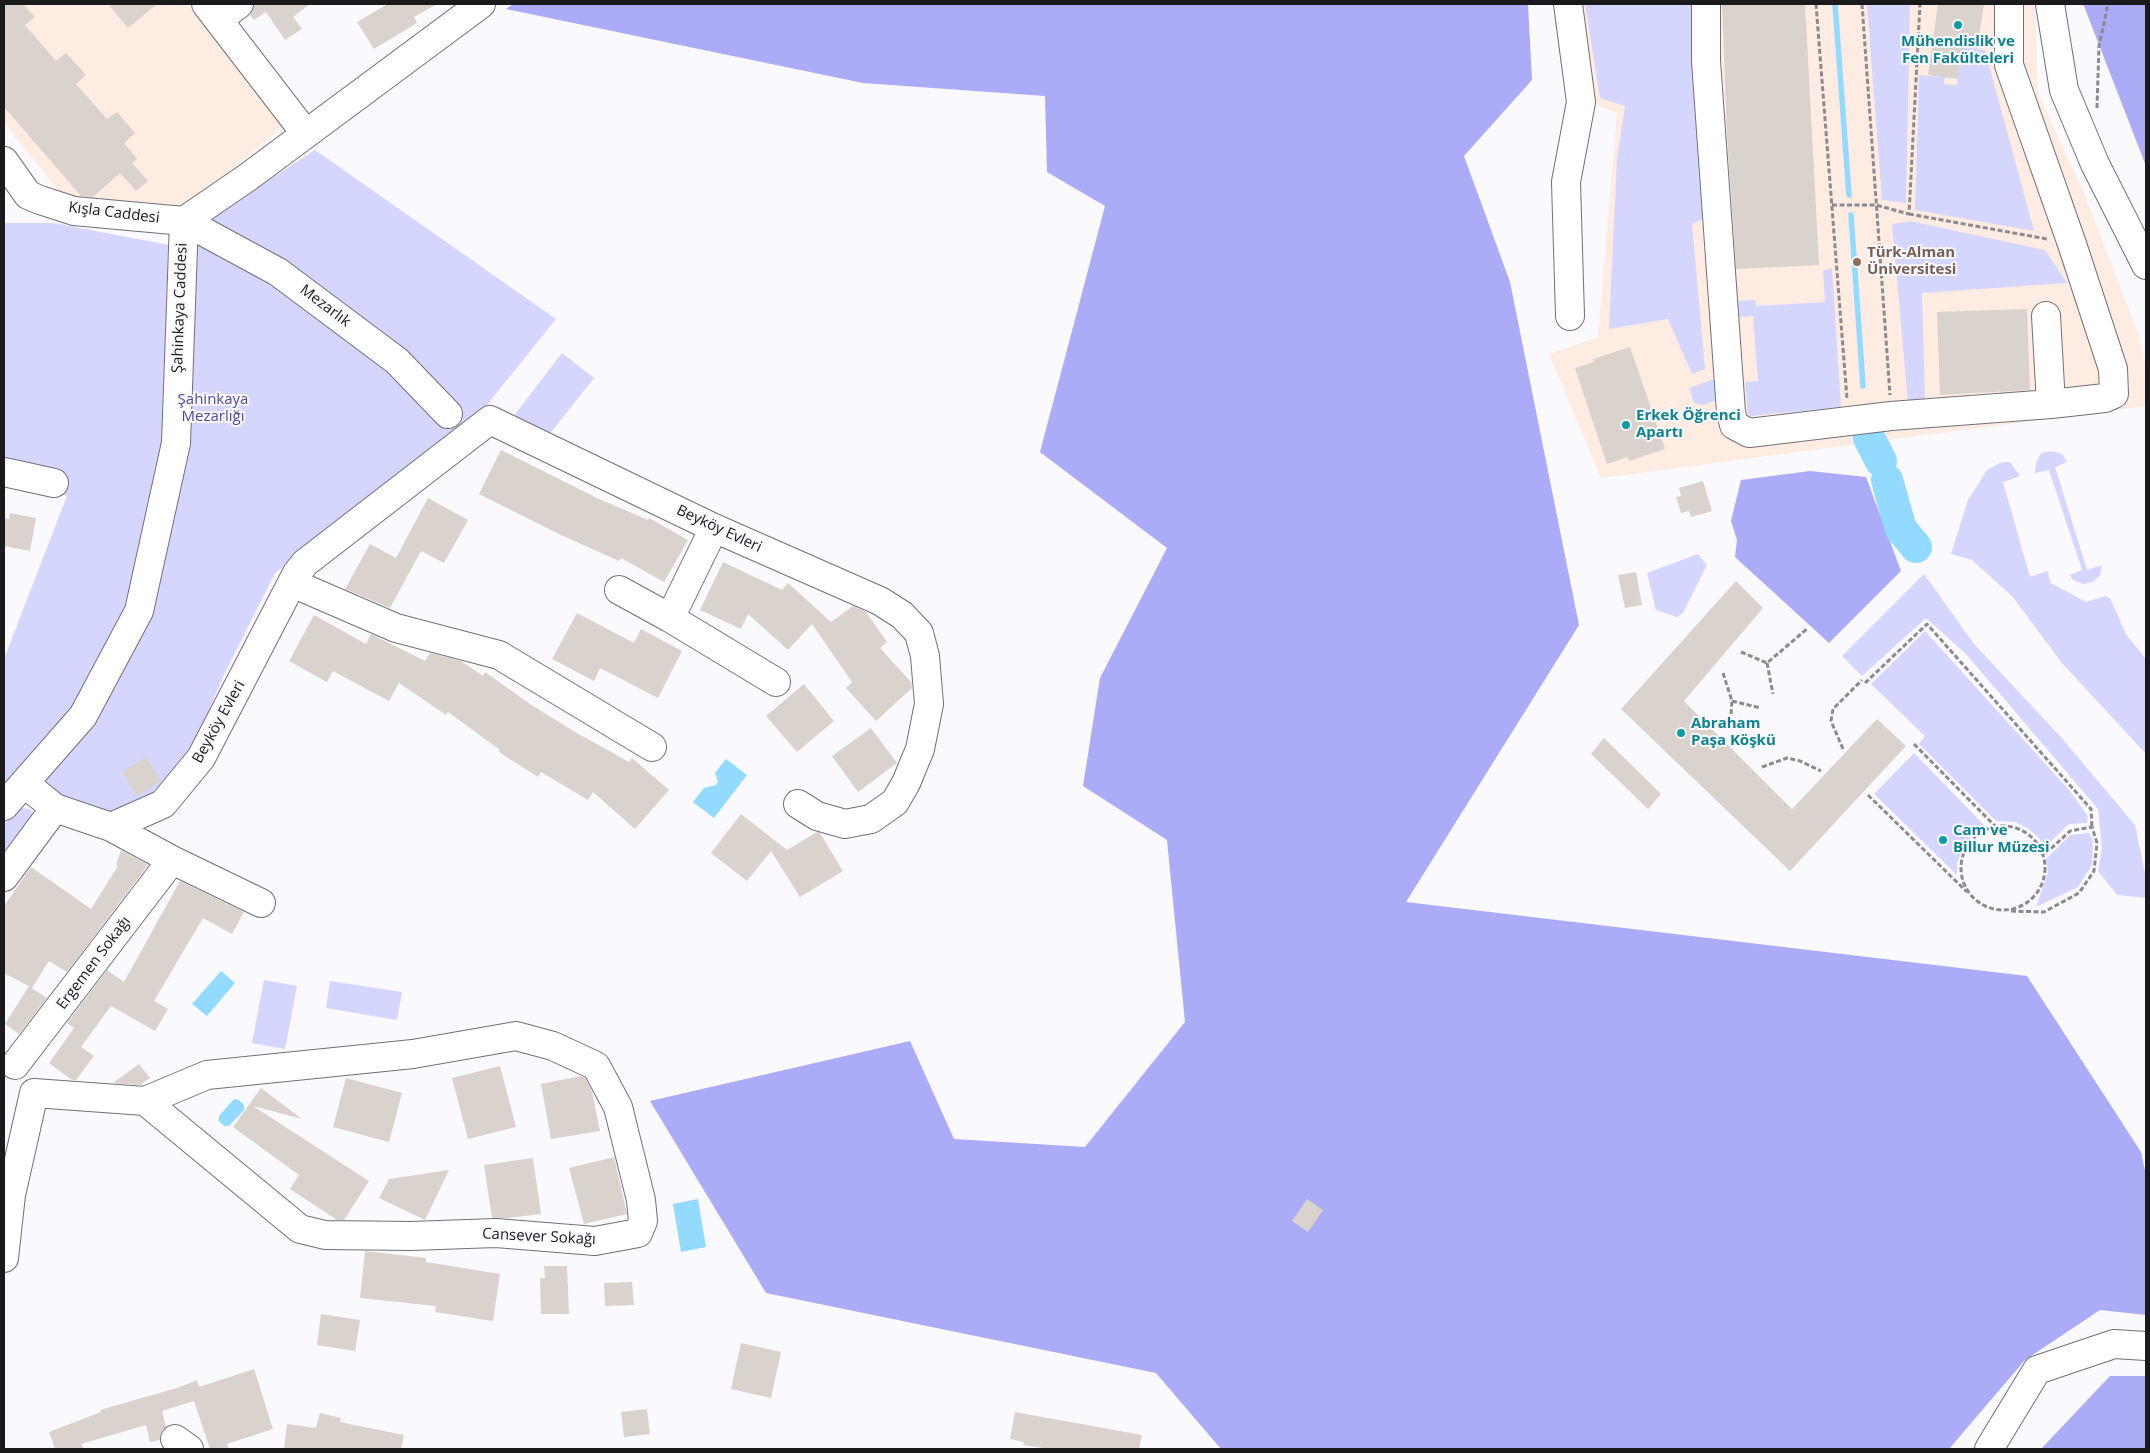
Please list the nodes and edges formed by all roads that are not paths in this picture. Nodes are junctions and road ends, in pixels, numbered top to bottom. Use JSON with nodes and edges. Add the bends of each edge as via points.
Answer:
{"nodes":[{"id":1,"x":481,"y":4,"type":"edge"},
{"id":2,"x":1568,"y":4,"type":"edge"},
{"id":3,"x":1706,"y":4,"type":"edge"},
{"id":4,"x":2009,"y":4,"type":"edge"},
{"id":5,"x":2050,"y":4,"type":"edge"},
{"id":6,"x":221,"y":9,"type":"edge"},
{"id":7,"x":306,"y":134,"type":"junction"},
{"id":8,"x":4,"y":161,"type":"edge"},
{"id":9,"x":16,"y":195,"type":"edge"},
{"id":10,"x":184,"y":221,"type":"junction"},
{"id":11,"x":2146,"y":265,"type":"edge"},
{"id":12,"x":1570,"y":316,"type":"dead end"},
{"id":13,"x":2046,"y":316,"type":"dead end"},
{"id":14,"x":2051,"y":404,"type":"junction"},
{"id":15,"x":448,"y":414,"type":"dead end"},
{"id":16,"x":4,"y":472,"type":"edge"},
{"id":17,"x":54,"y":483,"type":"dead end"},
{"id":18,"x":714,"y":528,"type":"junction"},
{"id":19,"x":292,"y":583,"type":"junction"},
{"id":20,"x":619,"y":590,"type":"dead end"},
{"id":21,"x":670,"y":618,"type":"junction"},
{"id":22,"x":776,"y":682,"type":"dead end"},
{"id":23,"x":652,"y":746,"type":"dead end"},
{"id":24,"x":24,"y":782,"type":"junction"},
{"id":25,"x":798,"y":804,"type":"dead end"},
{"id":26,"x":4,"y":806,"type":"edge"},
{"id":27,"x":55,"y":808,"type":"junction"},
{"id":28,"x":111,"y":827,"type":"junction"},
{"id":29,"x":172,"y":860,"type":"junction"},
{"id":30,"x":4,"y":877,"type":"edge"},
{"id":31,"x":261,"y":903,"type":"dead end"},
{"id":32,"x":9,"y":1062,"type":"edge"},
{"id":33,"x":34,"y":1093,"type":"junction"},
{"id":34,"x":145,"y":1101,"type":"junction"},
{"id":35,"x":7,"y":1195,"type":"edge"},
{"id":36,"x":4,"y":1258,"type":"edge"},
{"id":37,"x":2146,"y":1346,"type":"edge"},
{"id":38,"x":1989,"y":1449,"type":"edge"}],
"edges":[{"from":1,"to":7,"type":"street","name":"Şahinkaya Caddesi"},
{"from":2,"to":12,"type":"street","via":[[1581,102],[1566,182]]},
{"from":3,"to":14,"type":"street","via":[[1706,61],[1734,425],[1749,433],[1891,416]]},
{"from":4,"to":14,"type":"street","via":[[2009,65],[2072,244],[2116,385],[2114,394],[2105,398]]},
{"from":5,"to":11,"type":"street","via":[[2064,90],[2095,164]]},
{"from":6,"to":7,"type":"street"},
{"from":7,"to":10,"type":"street","name":"Şahinkaya Caddesi"},
{"from":8,"to":9,"type":"street","name":"Kışla Caddesi"},
{"from":9,"to":10,"type":"street","name":"Kışla Caddesi","via":[[74,211]]},
{"from":10,"to":15,"type":"street","name":"Mezarlık","via":[[278,272],[398,361]]},
{"from":10,"to":24,"type":"street","name":"Şahinkaya Caddesi","via":[[176,443],[138,611],[83,716]]},
{"from":13,"to":14,"type":"street"},
{"from":16,"to":17,"type":"street"},
{"from":18,"to":19,"type":"street","name":"Beyköy Evleri","via":[[490,420],[305,563]]},
{"from":18,"to":21,"type":"street"},
{"from":18,"to":25,"type":"street","name":"Beyköy Evleri","via":[[880,601],[902,615],[919,633],[925,656],[929,704],[920,749],[895,802],[871,820],[845,824],[817,816]]},
{"from":19,"to":23,"type":"street","via":[[396,628],[499,655]]},
{"from":19,"to":28,"type":"street","name":"Beyköy Evleri","via":[[201,758],[163,804]]},
{"from":20,"to":21,"type":"street"},
{"from":21,"to":22,"type":"street"},
{"from":24,"to":26,"type":"street","name":"Şahinkaya Caddesi"},
{"from":24,"to":27,"type":"street"},
{"from":27,"to":28,"type":"street"},
{"from":27,"to":30,"type":"street"},
{"from":28,"to":29,"type":"street"},
{"from":29,"to":31,"type":"street"},
{"from":29,"to":32,"type":"street","name":"Ergemen Sokağı"},
{"from":32,"to":33,"type":"street"},
{"from":33,"to":34,"type":"street","name":"Cansever Sokağı"},
{"from":33,"to":35,"type":"street"},
{"from":34,"to":34,"type":"street","name":"Cansever Sokağı","via":[[300,1229],[325,1235],[496,1233],[595,1241],[638,1233],[643,1221],[641,1200],[618,1107],[596,1066],[553,1046],[516,1036],[413,1054],[207,1074]]},
{"from":35,"to":36,"type":"street"},
{"from":37,"to":38,"type":"street","via":[[2114,1344],[2037,1370]]}]}
